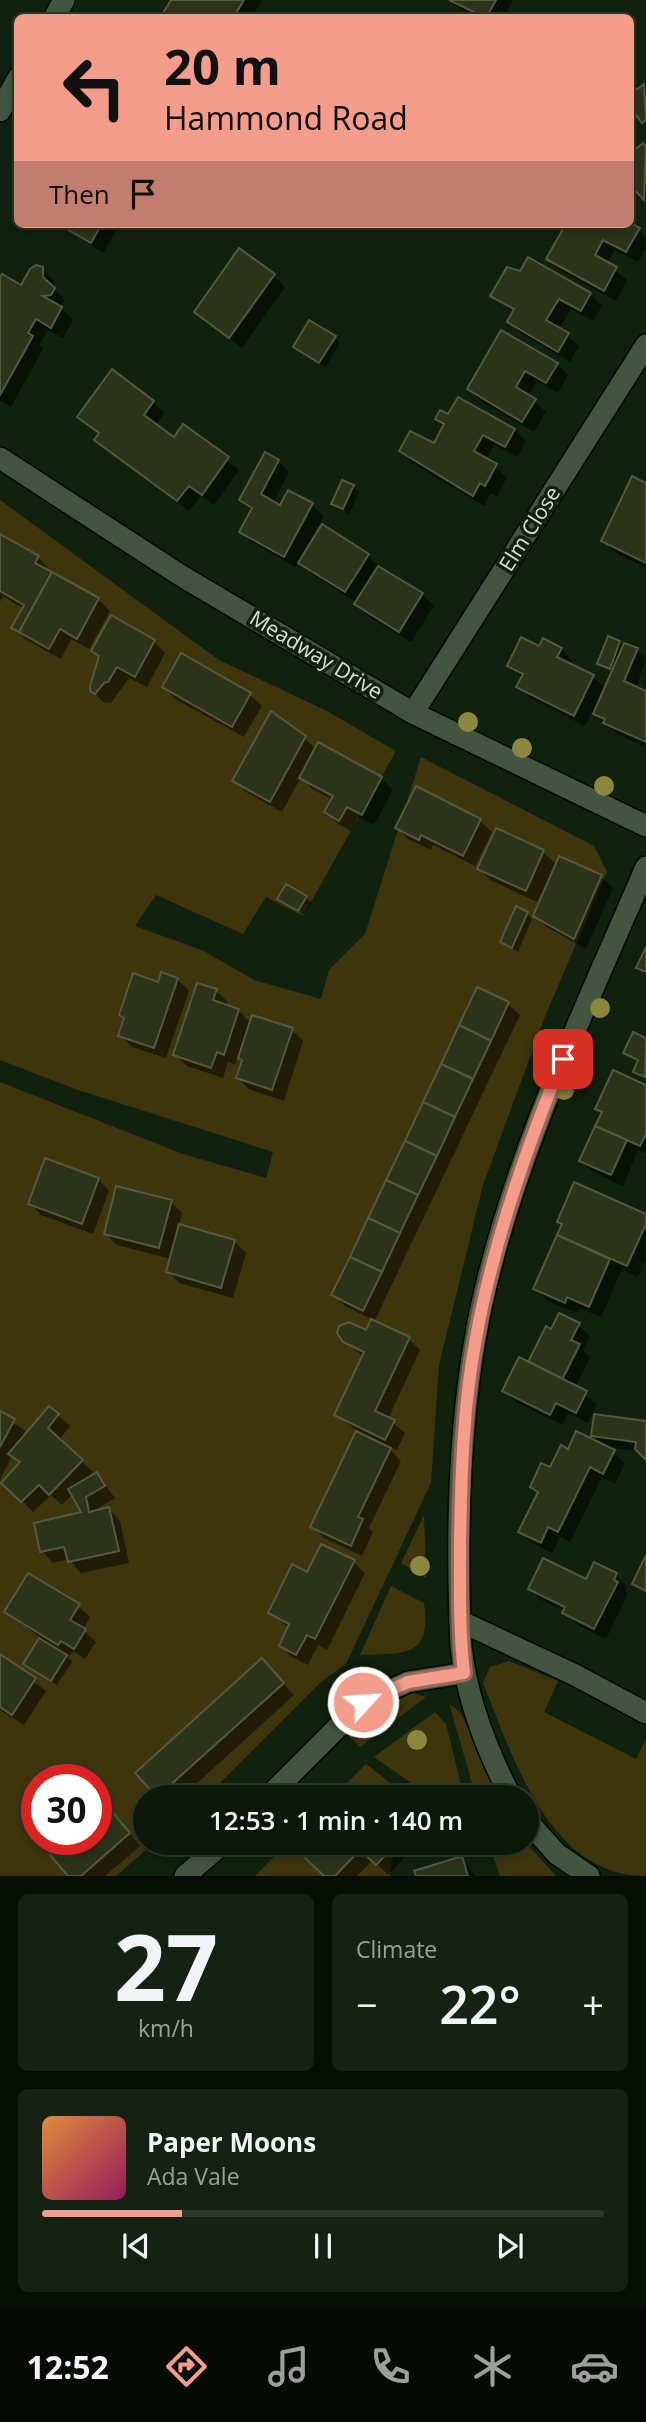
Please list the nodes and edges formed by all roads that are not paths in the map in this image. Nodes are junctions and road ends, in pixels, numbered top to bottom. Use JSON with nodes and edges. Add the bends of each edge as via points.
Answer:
{"nodes":[{"id":1,"x":14,"y":85,"type":"edge"},
{"id":2,"x":0,"y":111,"type":"edge"},
{"id":3,"x":646,"y":345,"type":"edge"},
{"id":4,"x":0,"y":458,"type":"edge"},
{"id":5,"x":413,"y":713,"type":"junction"},
{"id":6,"x":646,"y":826,"type":"edge"},
{"id":7,"x":646,"y":867,"type":"edge"},
{"id":8,"x":460,"y":1621,"type":"junction"},
{"id":9,"x":464,"y":1673,"type":"junction"},
{"id":10,"x":646,"y":1713,"type":"edge"},
{"id":11,"x":280,"y":1785,"type":"edge"},
{"id":12,"x":506,"y":1785,"type":"edge"},
{"id":13,"x":539,"y":1834,"type":"edge"},
{"id":14,"x":209,"y":1855,"type":"edge"},
{"id":15,"x":184,"y":1876,"type":"edge"},
{"id":16,"x":589,"y":1876,"type":"edge"}],
"edges":[{"from":1,"to":2,"type":"street"},
{"from":3,"to":5,"type":"street","name":"Elm Close"},
{"from":4,"to":5,"type":"street","name":"Meadway Drive","via":[[180,575]]},
{"from":5,"to":6,"type":"street","name":"Meadway Drive"},
{"from":7,"to":8,"type":"street","via":[[550,1089],[486,1287],[467,1405]]},
{"from":8,"to":9,"type":"street"},
{"from":8,"to":10,"type":"street"},
{"from":9,"to":11,"type":"street","via":[[408,1682],[363,1702]]},
{"from":9,"to":12,"type":"street"},
{"from":13,"to":16,"type":"street","via":[[557,1854]]},
{"from":14,"to":15,"type":"street"}]}
